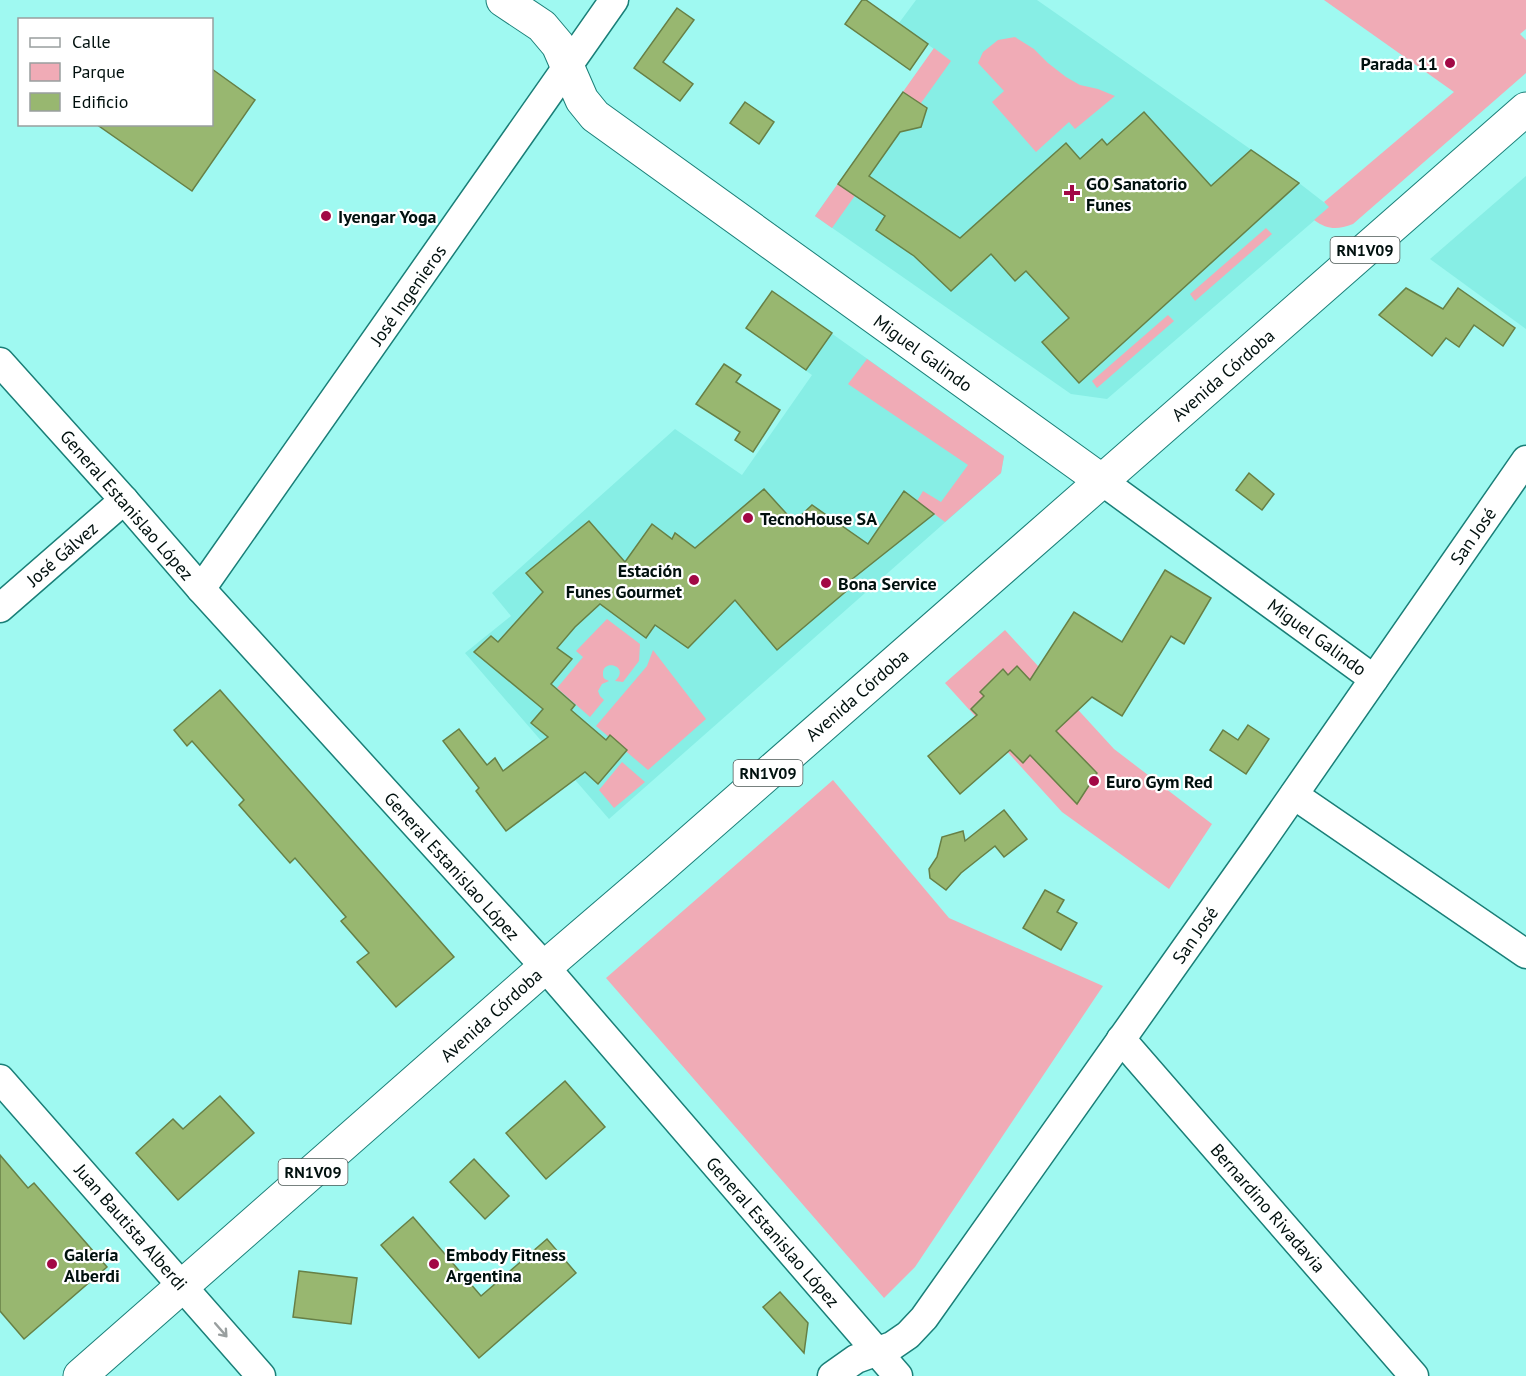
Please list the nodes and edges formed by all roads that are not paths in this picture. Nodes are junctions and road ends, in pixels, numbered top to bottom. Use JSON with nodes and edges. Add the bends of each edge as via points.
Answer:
{"nodes":[{"id":1,"x":503,"y":0,"type":"edge"},
{"id":2,"x":614,"y":0,"type":"edge"},
{"id":3,"x":568,"y":66,"type":"junction"},
{"id":4,"x":1526,"y":109,"type":"edge"},
{"id":5,"x":0,"y":363,"type":"edge"},
{"id":6,"x":1526,"y":460,"type":"edge"},
{"id":7,"x":1102,"y":481,"type":"junction"},
{"id":8,"x":124,"y":500,"type":"junction"},
{"id":9,"x":201,"y":589,"type":"junction"},
{"id":10,"x":0,"y":608,"type":"edge"},
{"id":11,"x":1374,"y":679,"type":"junction"},
{"id":12,"x":1294,"y":795,"type":"junction"},
{"id":13,"x":1526,"y":954,"type":"edge"},
{"id":14,"x":545,"y":967,"type":"junction"},
{"id":15,"x":1121,"y":1039,"type":"junction"},
{"id":16,"x":0,"y":1078,"type":"edge"},
{"id":17,"x":183,"y":1286,"type":"junction"},
{"id":18,"x":876,"y":1351,"type":"junction"},
{"id":19,"x":80,"y":1376,"type":"edge"},
{"id":20,"x":261,"y":1376,"type":"edge"},
{"id":21,"x":832,"y":1376,"type":"edge"},
{"id":22,"x":898,"y":1376,"type":"edge"},
{"id":23,"x":1414,"y":1376,"type":"edge"}],
"edges":[{"from":1,"to":3,"type":"main road","name":"Miguel Galindo","via":[[542,26],[558,45]]},
{"from":2,"to":3,"type":"street","name":"José Ingenieros"},
{"from":3,"to":7,"type":"main road","name":"Miguel Galindo","via":[[582,100],[595,116]]},
{"from":3,"to":9,"type":"street","name":"José Ingenieros"},
{"from":4,"to":7,"type":"main road","name":"Avenida Córdoba","number":"RN1V09"},
{"from":5,"to":8,"type":"street","name":"General Estanislao López"},
{"from":6,"to":11,"type":"street","name":"San José"},
{"from":7,"to":11,"type":"street","name":"Miguel Galindo"},
{"from":7,"to":14,"type":"main road","name":"Avenida Córdoba","number":"RN1V09"},
{"from":8,"to":9,"type":"street","name":"General Estanislao López"},
{"from":8,"to":10,"type":"street","name":"José Gálvez"},
{"from":9,"to":14,"type":"street","name":"General Estanislao López"},
{"from":11,"to":12,"type":"street","name":"San José"},
{"from":12,"to":13,"type":"street"},
{"from":12,"to":15,"type":"street","name":"San José"},
{"from":14,"to":17,"type":"main road","name":"Avenida Córdoba","number":"RN1V09"},
{"from":14,"to":18,"type":"street","name":"General Estanislao López"},
{"from":15,"to":18,"type":"street","name":"San José","via":[[924,1318],[892,1346]]},
{"from":15,"to":23,"type":"street","name":"Bernardino Rivadavia"},
{"from":16,"to":17,"type":"street","name":"Juan Bautista Alberdi"},
{"from":17,"to":19,"type":"main road","name":"Avenida Córdoba","number":"RN1V09"},
{"from":17,"to":20,"type":"street","name":"Juan Bautista Alberdi","one_way":true},
{"from":18,"to":21,"type":"street","name":"San José"},
{"from":18,"to":22,"type":"street","name":"General Estanislao López"}]}
